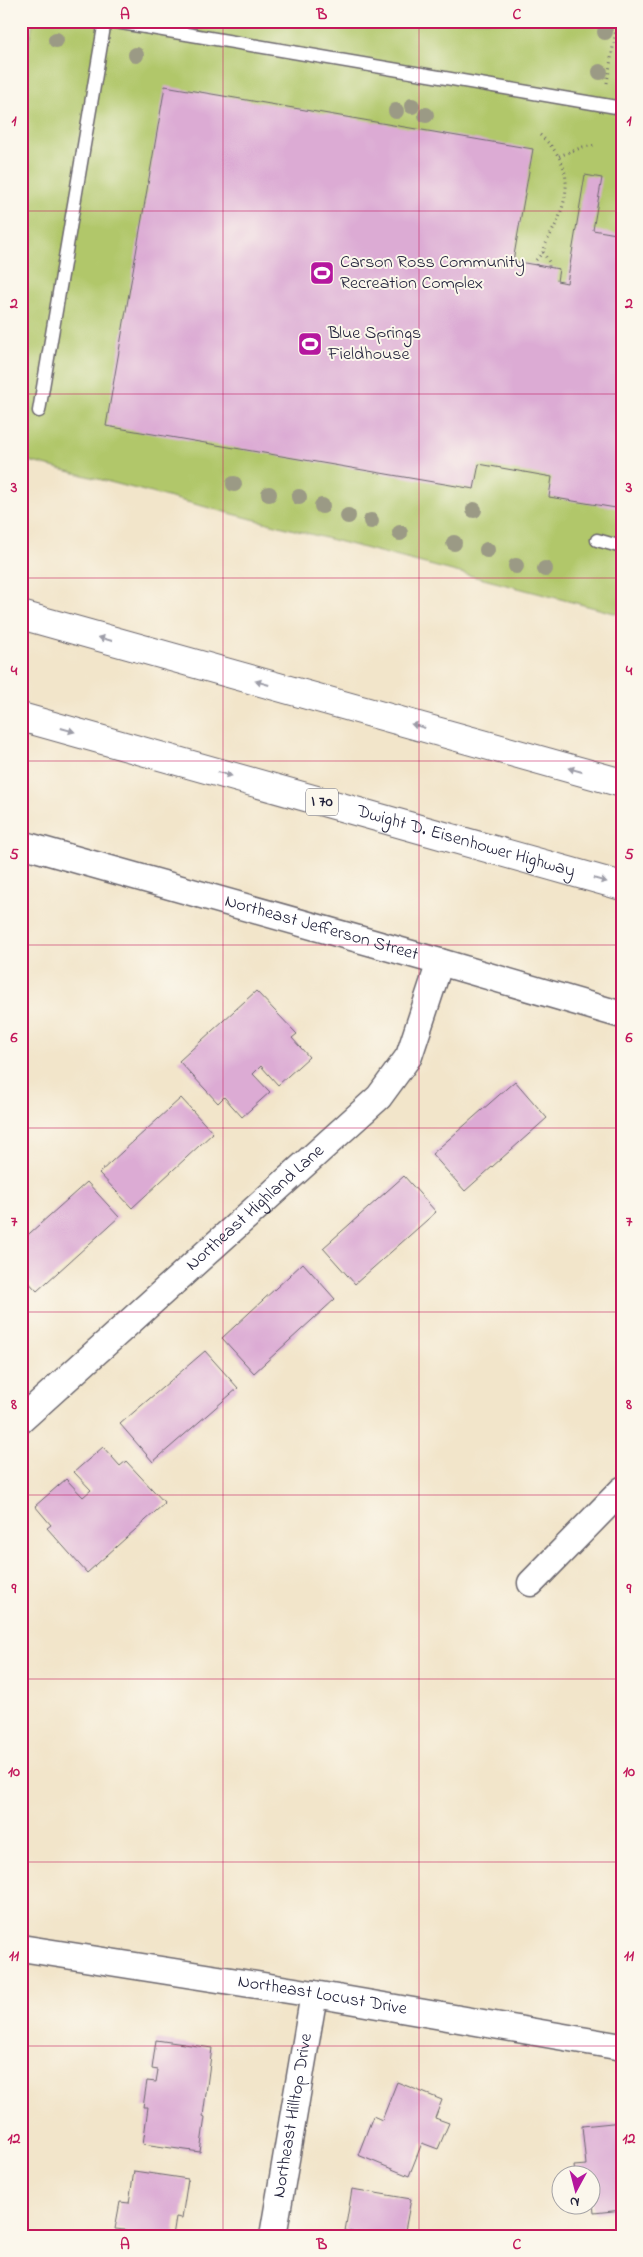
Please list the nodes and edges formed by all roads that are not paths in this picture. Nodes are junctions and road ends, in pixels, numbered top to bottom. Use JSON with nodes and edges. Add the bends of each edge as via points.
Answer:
{"nodes":[{"id":1,"x":105,"y":21,"type":"edge"},
{"id":2,"x":110,"y":21,"type":"edge"},
{"id":3,"x":622,"y":108,"type":"edge"},
{"id":4,"x":39,"y":411,"type":"dead end"},
{"id":5,"x":597,"y":540,"type":"dead end"},
{"id":6,"x":622,"y":547,"type":"edge"},
{"id":7,"x":21,"y":615,"type":"edge"},
{"id":8,"x":21,"y":717,"type":"edge"},
{"id":9,"x":622,"y":783,"type":"edge"},
{"id":10,"x":21,"y":844,"type":"edge"},
{"id":11,"x":622,"y":886,"type":"edge"},
{"id":12,"x":440,"y":962,"type":"junction"},
{"id":13,"x":622,"y":1016,"type":"edge"},
{"id":14,"x":21,"y":1420,"type":"edge"},
{"id":15,"x":622,"y":1490,"type":"edge"},
{"id":16,"x":531,"y":1583,"type":"dead end"},
{"id":17,"x":21,"y":1948,"type":"edge"},
{"id":18,"x":314,"y":1994,"type":"junction"},
{"id":19,"x":622,"y":2046,"type":"edge"},
{"id":20,"x":273,"y":2236,"type":"edge"}],
"edges":[{"from":1,"to":4,"type":"lane"},
{"from":2,"to":3,"type":"lane"},
{"from":5,"to":6,"type":"lane"},
{"from":9,"to":7,"type":"highway","one_way":true},
{"from":8,"to":11,"type":"highway","name":"Dwight D. Eisenhower Highway","number":"I 70","one_way":true},
{"from":10,"to":12,"type":"street","name":"Northeast Jefferson Street"},
{"from":12,"to":13,"type":"street","name":"Northeast Jefferson Street"},
{"from":12,"to":14,"type":"street","name":"Northeast Highland Lane","via":[[409,1056],[379,1097]]},
{"from":15,"to":16,"type":"street"},
{"from":17,"to":18,"type":"street","name":"Northeast Locust Drive"},
{"from":18,"to":19,"type":"street","name":"Northeast Locust Drive"},
{"from":18,"to":20,"type":"street","name":"Northeast Hilltop Drive"}]}
